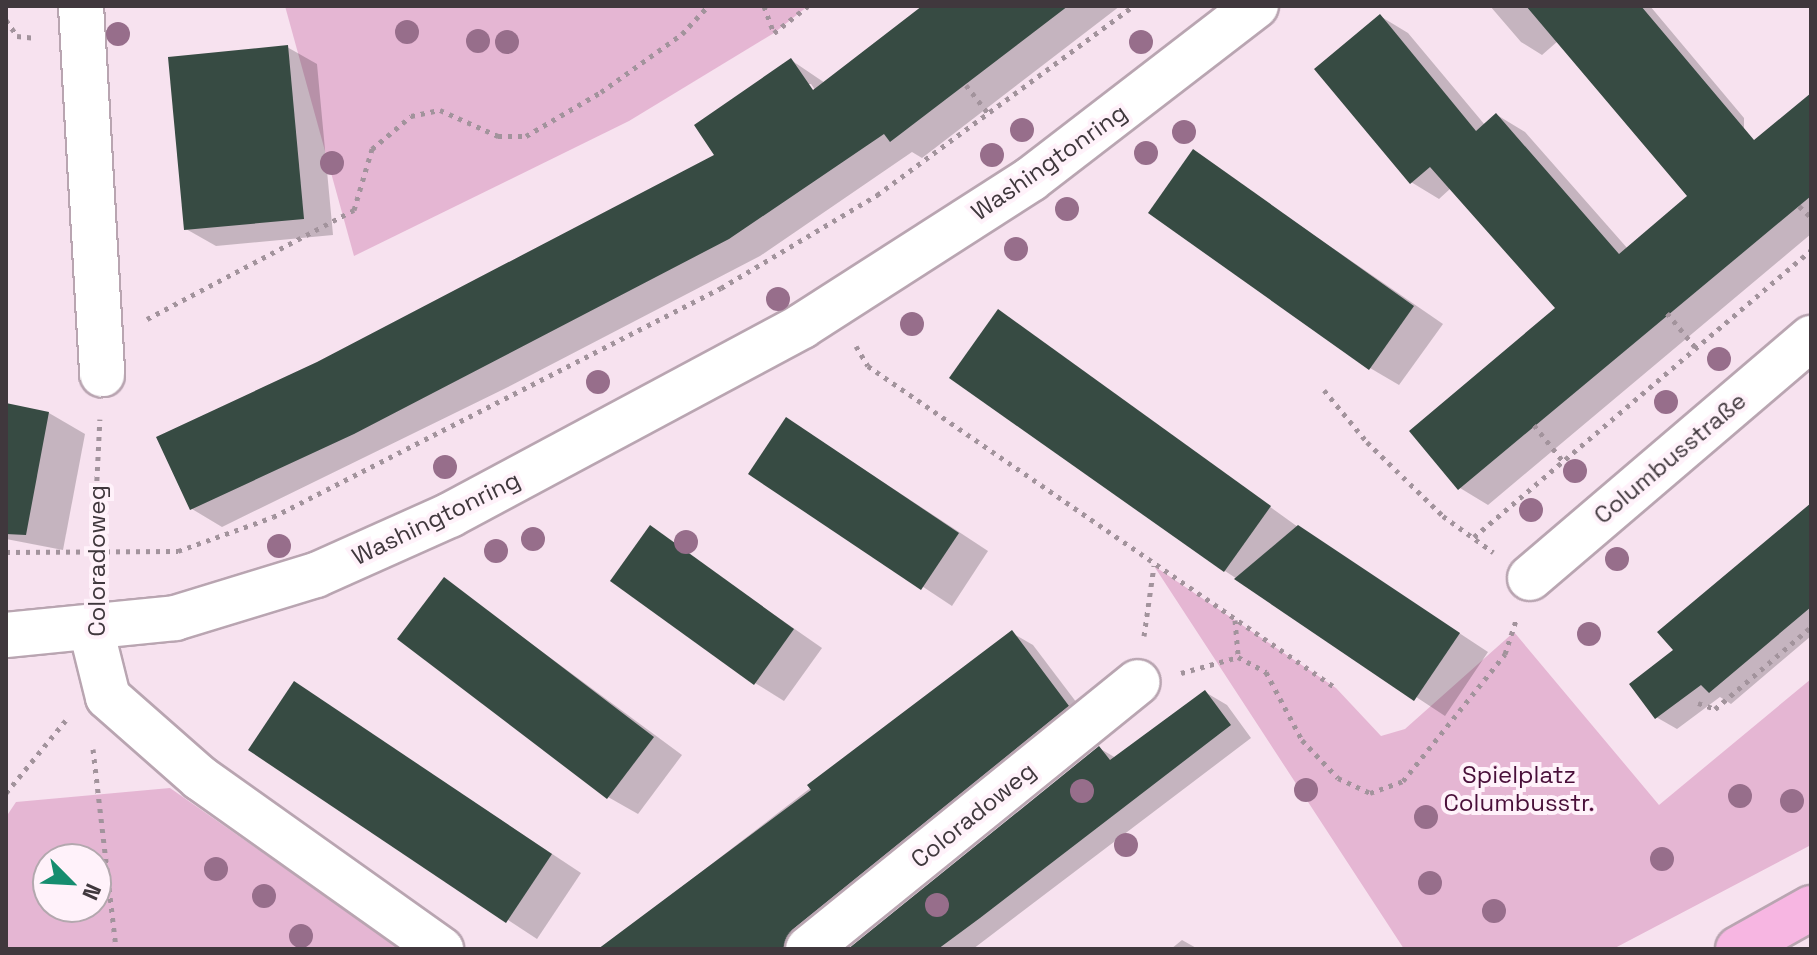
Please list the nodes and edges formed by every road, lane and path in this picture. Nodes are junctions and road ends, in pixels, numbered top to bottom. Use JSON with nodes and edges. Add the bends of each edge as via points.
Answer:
{"nodes":[{"id":1,"x":81,"y":6,"type":"edge"},
{"id":2,"x":708,"y":6,"type":"edge"},
{"id":3,"x":764,"y":6,"type":"edge"},
{"id":4,"x":808,"y":6,"type":"edge"},
{"id":5,"x":1133,"y":6,"type":"edge"},
{"id":6,"x":1256,"y":6,"type":"edge"},
{"id":7,"x":966,"y":85,"type":"dead end"},
{"id":8,"x":990,"y":116,"type":"junction"},
{"id":9,"x":1799,"y":206,"type":"dead end"},
{"id":10,"x":1811,"y":217,"type":"edge"},
{"id":11,"x":1811,"y":250,"type":"edge"},
{"id":12,"x":833,"y":306,"type":"junction"},
{"id":13,"x":1667,"y":313,"type":"dead end"},
{"id":14,"x":1811,"y":338,"type":"edge"},
{"id":15,"x":1695,"y":347,"type":"junction"},
{"id":16,"x":101,"y":358,"type":"junction"},
{"id":17,"x":1324,"y":390,"type":"dead end"},
{"id":18,"x":1534,"y":425,"type":"dead end"},
{"id":19,"x":1562,"y":460,"type":"junction"},
{"id":20,"x":1474,"y":537,"type":"junction"},
{"id":21,"x":6,"y":552,"type":"edge"},
{"id":22,"x":93,"y":552,"type":"junction"},
{"id":23,"x":1154,"y":566,"type":"junction"},
{"id":24,"x":1530,"y":578,"type":"junction"},
{"id":25,"x":1235,"y":620,"type":"junction"},
{"id":26,"x":1811,"y":627,"type":"edge"},
{"id":27,"x":91,"y":629,"type":"junction"},
{"id":28,"x":6,"y":635,"type":"edge"},
{"id":29,"x":1238,"y":657,"type":"junction"},
{"id":30,"x":1138,"y":682,"type":"junction"},
{"id":31,"x":1336,"y":688,"type":"dead end"},
{"id":32,"x":108,"y":697,"type":"junction"},
{"id":33,"x":1698,"y":703,"type":"dead end"},
{"id":34,"x":6,"y":793,"type":"edge"},
{"id":35,"x":1811,"y":908,"type":"edge"},
{"id":36,"x":117,"y":948,"type":"edge"},
{"id":37,"x":441,"y":949,"type":"edge"},
{"id":38,"x":808,"y":949,"type":"edge"},
{"id":39,"x":1738,"y":949,"type":"edge"}],
"edges":[{"from":1,"to":16,"type":"street"},
{"from":2,"to":16,"type":"path","via":[[682,34],[613,84],[526,136],[498,136],[440,110],[411,116],[372,149],[354,210]]},
{"from":3,"to":4,"type":"path","via":[[774,33]]},
{"from":5,"to":8,"type":"path"},
{"from":6,"to":12,"type":"street","name":"Washingtonring","via":[[1031,179]]},
{"from":7,"to":8,"type":"path"},
{"from":8,"to":22,"type":"path","via":[[877,195],[721,288],[273,517],[178,551]]},
{"from":9,"to":10,"type":"path"},
{"from":11,"to":15,"type":"path"},
{"from":12,"to":23,"type":"path","via":[[868,366]]},
{"from":12,"to":27,"type":"street","name":"Washingtonring","via":[[450,515],[329,569],[175,618]]},
{"from":13,"to":15,"type":"path"},
{"from":14,"to":24,"type":"street","name":"Columbusstraße"},
{"from":15,"to":19,"type":"path"},
{"from":16,"to":22,"type":"path","name":"Coloradoweg"},
{"from":17,"to":20,"type":"path","via":[[1367,442],[1443,516]]},
{"from":18,"to":19,"type":"path"},
{"from":19,"to":20,"type":"path"},
{"from":20,"to":24,"type":"path"},
{"from":21,"to":22,"type":"path"},
{"from":22,"to":27,"type":"path","name":"Coloradoweg"},
{"from":23,"to":25,"type":"path"},
{"from":23,"to":30,"type":"path"},
{"from":24,"to":29,"type":"path","via":[[1505,654],[1403,781],[1370,793],[1338,778],[1302,740],[1266,672]]},
{"from":25,"to":29,"type":"path"},
{"from":25,"to":31,"type":"path"},
{"from":26,"to":33,"type":"path","via":[[1715,709]]},
{"from":27,"to":28,"type":"street","name":"Washingtonring"},
{"from":27,"to":32,"type":"street","name":"Coloradoweg"},
{"from":29,"to":30,"type":"path"},
{"from":30,"to":38,"type":"street","name":"Coloradoweg"},
{"from":32,"to":34,"type":"path","via":[[86,698]]},
{"from":32,"to":36,"type":"path","via":[[92,753]]},
{"from":32,"to":37,"type":"street","via":[[200,778]]},
{"from":35,"to":39,"type":"main road"}]}
